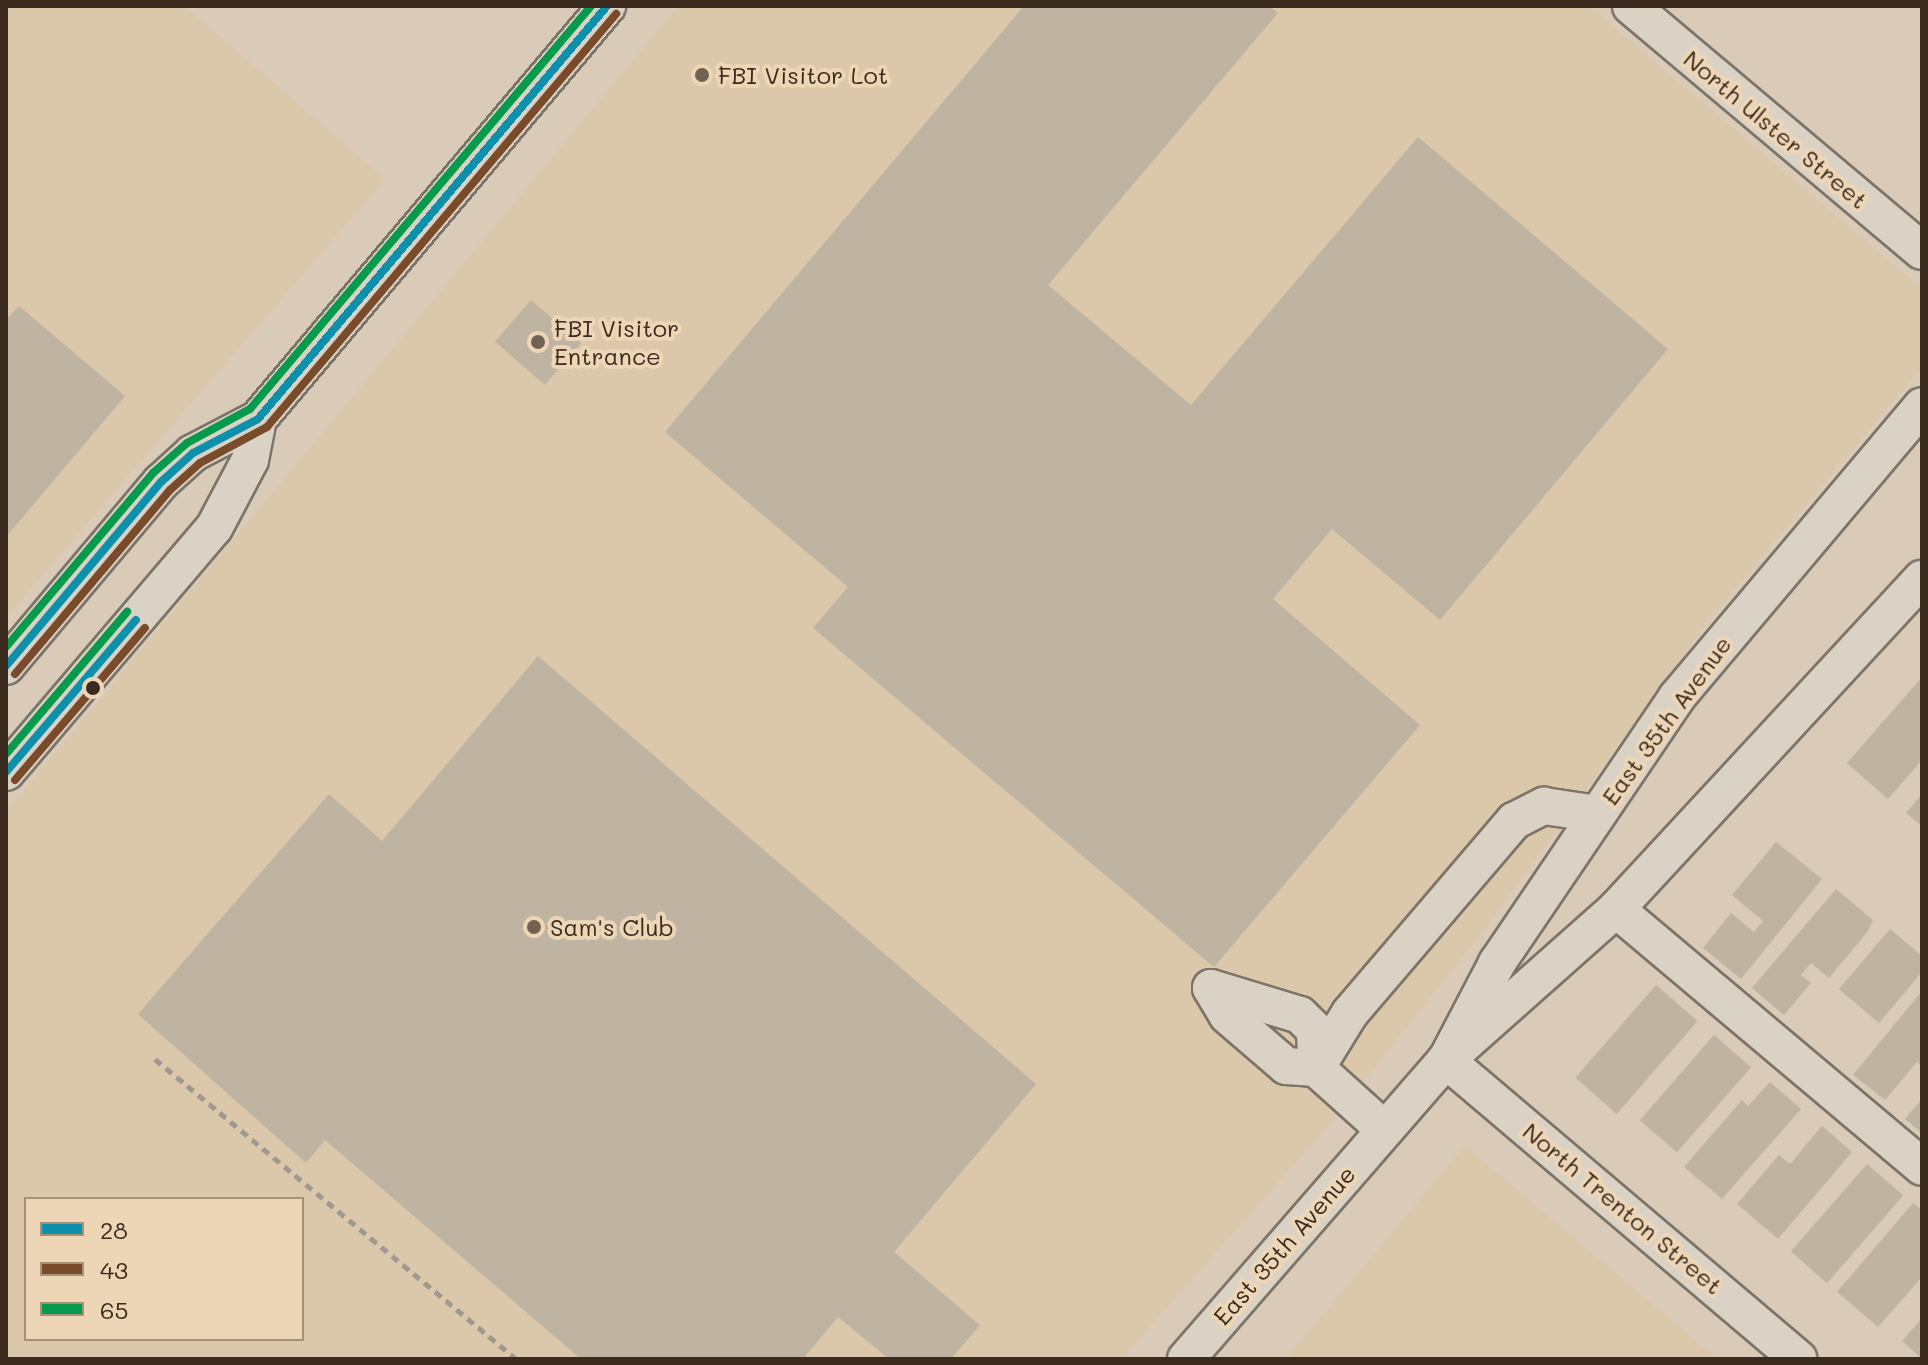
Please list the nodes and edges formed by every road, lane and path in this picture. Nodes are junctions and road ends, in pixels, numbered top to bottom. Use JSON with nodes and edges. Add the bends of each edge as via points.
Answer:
{"nodes":[{"id":1,"x":607,"y":6,"type":"edge"},
{"id":2,"x":1631,"y":6,"type":"edge"},
{"id":3,"x":1922,"y":251,"type":"edge"},
{"id":4,"x":1922,"y":406,"type":"edge"},
{"id":5,"x":258,"y":419,"type":"junction"},
{"id":6,"x":1915,"y":601,"type":"edge"},
{"id":7,"x":6,"y":666,"type":"edge"},
{"id":8,"x":6,"y":772,"type":"edge"},
{"id":9,"x":1597,"y":814,"type":"junction"},
{"id":10,"x":1616,"y":909,"type":"junction"},
{"id":11,"x":155,"y":1059,"type":"dead end"},
{"id":12,"x":1446,"y":1060,"type":"junction"},
{"id":13,"x":1384,"y":1129,"type":"junction"},
{"id":14,"x":1922,"y":1167,"type":"edge"},
{"id":15,"x":516,"y":1359,"type":"edge"},
{"id":16,"x":1186,"y":1359,"type":"edge"},
{"id":17,"x":1798,"y":1359,"type":"edge"}],
"edges":[{"from":1,"to":5,"type":"street"},
{"from":2,"to":3,"type":"street","name":"North Ulster Street"},
{"from":4,"to":9,"type":"street","name":"East 35th Avenue","via":[[1707,659]]},
{"from":5,"to":7,"type":"street","via":[[193,453],[161,482]]},
{"from":5,"to":8,"type":"street","via":[[250,460],[214,528]]},
{"from":6,"to":10,"type":"street","name":"East 35th Avenue"},
{"from":9,"to":12,"type":"street","name":"East 35th Avenue","via":[[1497,963]]},
{"from":9,"to":13,"type":"street","via":[[1544,806],[1514,821],[1350,1013],[1316,1068]]},
{"from":10,"to":12,"type":"street","name":"East 35th Avenue"},
{"from":10,"to":14,"type":"street"},
{"from":11,"to":15,"type":"path"},
{"from":12,"to":13,"type":"street","name":"East 35th Avenue"},
{"from":12,"to":17,"type":"street","name":"North Trenton Street"},
{"from":13,"to":16,"type":"street","name":"East 35th Avenue"}]}
